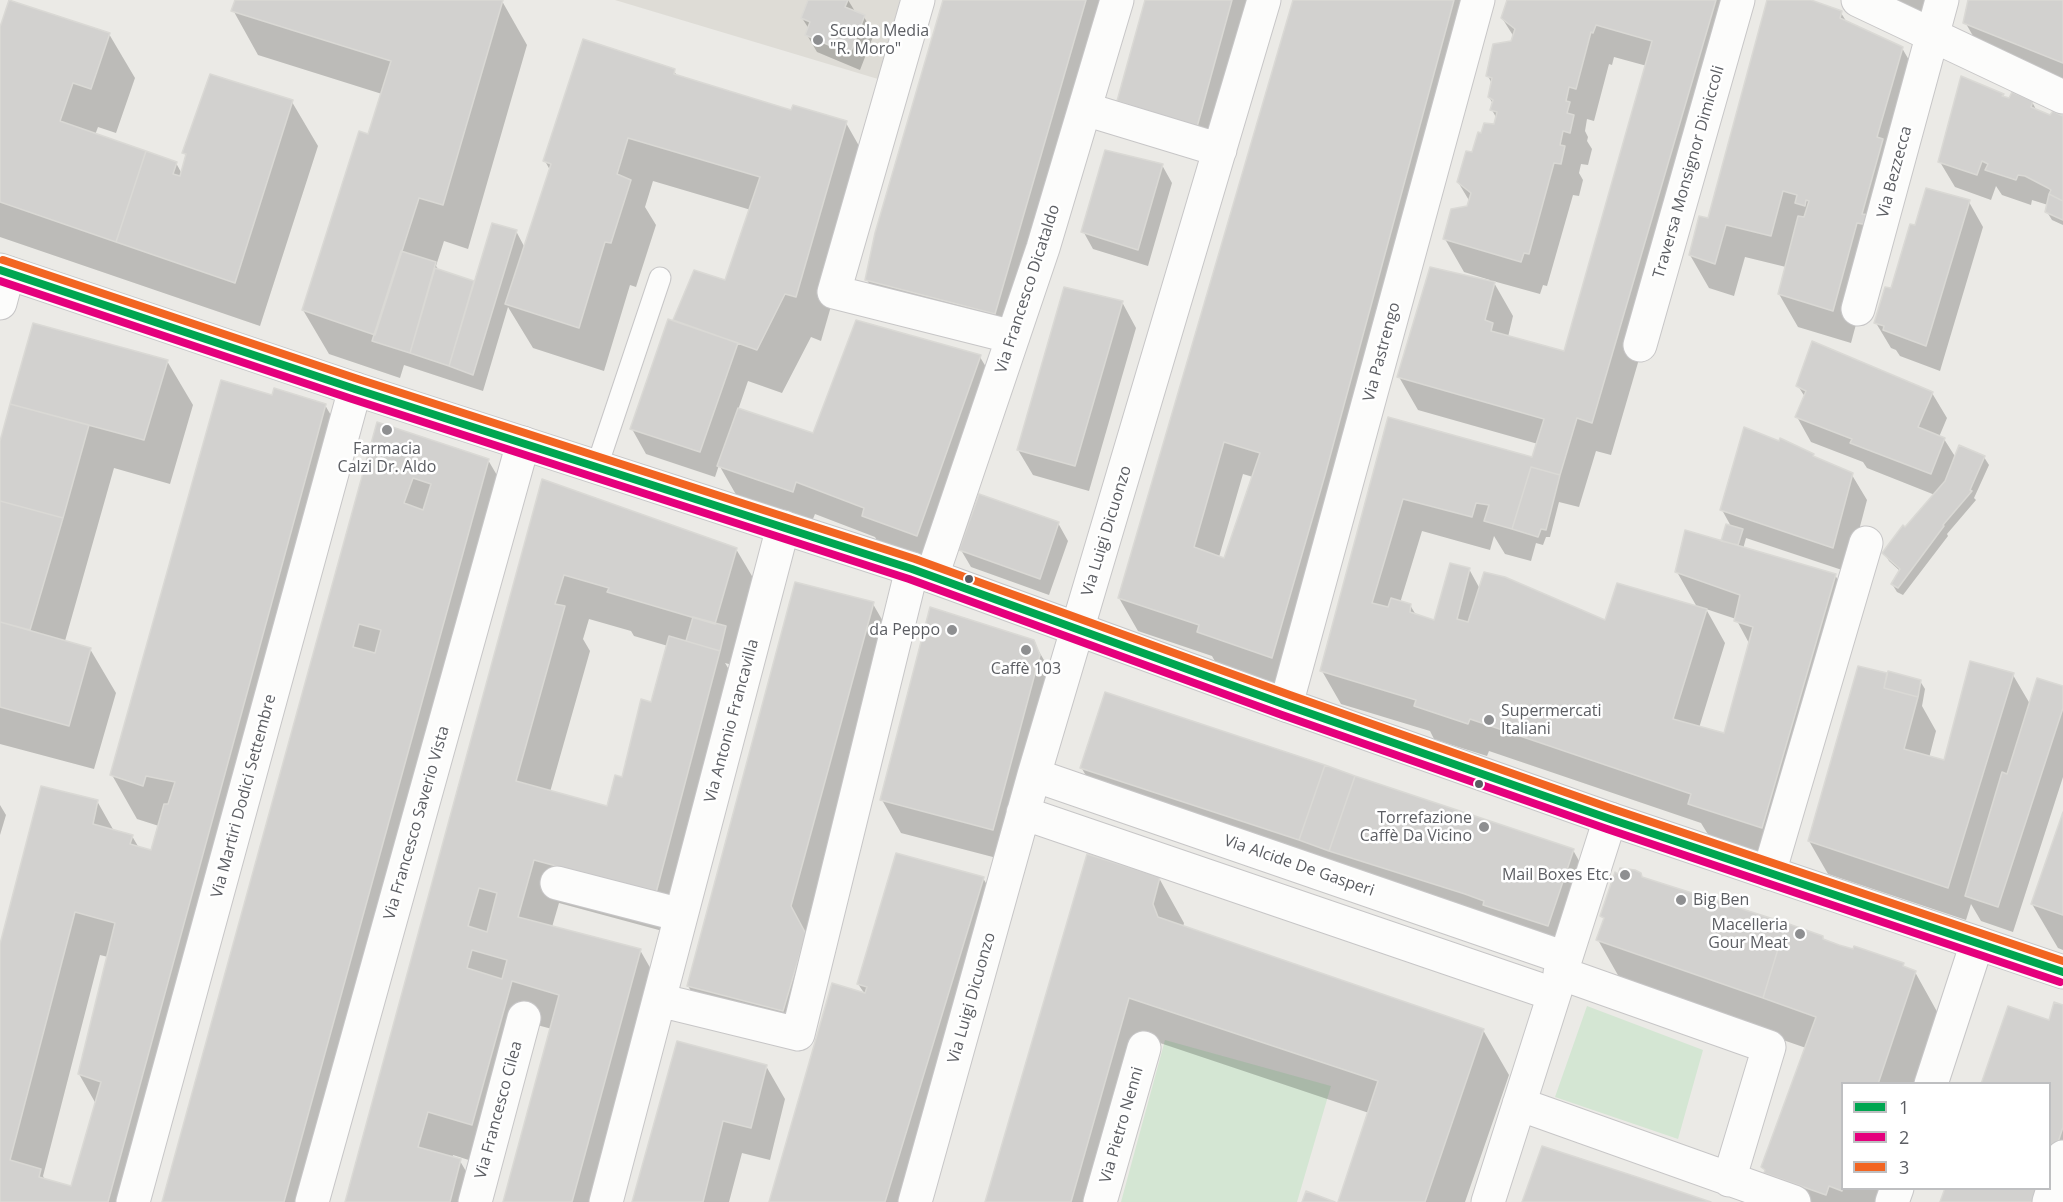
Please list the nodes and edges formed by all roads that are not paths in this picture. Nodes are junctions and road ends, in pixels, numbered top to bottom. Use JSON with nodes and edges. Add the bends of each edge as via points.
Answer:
{"nodes":[{"id":1,"x":918,"y":0,"type":"edge"},
{"id":2,"x":1117,"y":0,"type":"edge"},
{"id":3,"x":1264,"y":0,"type":"edge"},
{"id":4,"x":1478,"y":0,"type":"edge"},
{"id":5,"x":1738,"y":0,"type":"edge"},
{"id":6,"x":1857,"y":0,"type":"edge"},
{"id":7,"x":1942,"y":0,"type":"edge"},
{"id":8,"x":1932,"y":36,"type":"junction"},
{"id":9,"x":2063,"y":97,"type":"edge"},
{"id":10,"x":1085,"y":109,"type":"junction"},
{"id":11,"x":1220,"y":150,"type":"junction"},
{"id":12,"x":660,"y":278,"type":"dead end"},
{"id":13,"x":3,"y":282,"type":"edge"},
{"id":14,"x":1858,"y":309,"type":"dead end"},
{"id":15,"x":1013,"y":337,"type":"junction"},
{"id":16,"x":1640,"y":345,"type":"dead end"},
{"id":17,"x":355,"y":389,"type":"junction"},
{"id":18,"x":523,"y":443,"type":"junction"},
{"id":19,"x":597,"y":466,"type":"junction"},
{"id":20,"x":783,"y":526,"type":"junction"},
{"id":21,"x":1866,"y":543,"type":"dead end"},
{"id":22,"x":922,"y":572,"type":"junction"},
{"id":23,"x":1077,"y":628,"type":"junction"},
{"id":24,"x":1286,"y":705,"type":"junction"},
{"id":25,"x":1034,"y":775,"type":"junction"},
{"id":26,"x":1023,"y":813,"type":"junction"},
{"id":27,"x":1610,"y":819,"type":"junction"},
{"id":28,"x":1769,"y":873,"type":"junction"},
{"id":29,"x":557,"y":883,"type":"dead end"},
{"id":30,"x":681,"y":915,"type":"junction"},
{"id":31,"x":1977,"y":943,"type":"junction"},
{"id":32,"x":2063,"y":972,"type":"edge"},
{"id":33,"x":1559,"y":975,"type":"junction"},
{"id":34,"x":659,"y":1000,"type":"junction"},
{"id":35,"x":524,"y":1018,"type":"dead end"},
{"id":36,"x":1144,"y":1048,"type":"dead end"},
{"id":37,"x":1931,"y":1082,"type":"edge"},
{"id":38,"x":1519,"y":1104,"type":"junction"},
{"id":39,"x":2063,"y":1157,"type":"edge"},
{"id":40,"x":1729,"y":1180,"type":"junction"},
{"id":41,"x":133,"y":1202,"type":"edge"},
{"id":42,"x":312,"y":1202,"type":"edge"},
{"id":43,"x":474,"y":1202,"type":"edge"},
{"id":44,"x":606,"y":1202,"type":"edge"},
{"id":45,"x":915,"y":1202,"type":"edge"},
{"id":46,"x":1100,"y":1202,"type":"edge"},
{"id":47,"x":1488,"y":1202,"type":"edge"},
{"id":48,"x":1794,"y":1202,"type":"edge"},
{"id":49,"x":2049,"y":1202,"type":"edge"}],
"edges":[{"from":1,"to":15,"type":"street","via":[[834,292]]},
{"from":2,"to":10,"type":"street","name":"Via Francesco Dicataldo"},
{"from":3,"to":11,"type":"street","name":"Via Luigi Dicuonzo"},
{"from":4,"to":24,"type":"street","name":"Via Pastrengo"},
{"from":5,"to":16,"type":"street","name":"Traversa Monsignor Dimiccoli"},
{"from":6,"to":8,"type":"street"},
{"from":7,"to":8,"type":"street","name":"Via Bezzecca"},
{"from":8,"to":9,"type":"street"},
{"from":8,"to":14,"type":"street","name":"Via Bezzecca"},
{"from":10,"to":11,"type":"street"},
{"from":10,"to":15,"type":"street","name":"Via Francesco Dicataldo"},
{"from":11,"to":23,"type":"street","name":"Via Luigi Dicuonzo"},
{"from":12,"to":19,"type":"lane"},
{"from":13,"to":17,"type":"street"},
{"from":15,"to":22,"type":"street","name":"Via Francesco Dicataldo"},
{"from":17,"to":18,"type":"street"},
{"from":17,"to":41,"type":"street","name":"Via Martiri Dodici Settembre"},
{"from":18,"to":19,"type":"street"},
{"from":18,"to":42,"type":"street","name":"Via Francesco Saverio Vista"},
{"from":19,"to":20,"type":"street"},
{"from":20,"to":22,"type":"street"},
{"from":20,"to":30,"type":"street","name":"Via Antonio Francavilla"},
{"from":21,"to":28,"type":"street"},
{"from":22,"to":23,"type":"street"},
{"from":22,"to":34,"type":"street","name":"Via Francesco Dicataldo","via":[[798,1035]]},
{"from":23,"to":24,"type":"street"},
{"from":23,"to":25,"type":"street","name":"Via Luigi Dicuonzo"},
{"from":24,"to":27,"type":"street"},
{"from":25,"to":26,"type":"street","name":"Via Luigi Dicuonzo"},
{"from":25,"to":33,"type":"street","name":"Via Alcide De Gasperi"},
{"from":26,"to":33,"type":"street","name":"Via Alcide De Gasperi"},
{"from":26,"to":45,"type":"street","name":"Via Luigi Dicuonzo"},
{"from":27,"to":28,"type":"street"},
{"from":27,"to":33,"type":"street"},
{"from":28,"to":31,"type":"street"},
{"from":29,"to":30,"type":"street"},
{"from":30,"to":34,"type":"street","name":"Via Antonio Francavilla"},
{"from":31,"to":32,"type":"street"},
{"from":31,"to":37,"type":"street"},
{"from":33,"to":38,"type":"street"},
{"from":33,"to":40,"type":"street","name":"Via Alcide De Gasperi","via":[[1769,1047]]},
{"from":34,"to":44,"type":"street","name":"Via Antonio Francavilla"},
{"from":35,"to":43,"type":"street","name":"Via Francesco Cilea"},
{"from":36,"to":46,"type":"street","name":"Via Pietro Nenni"},
{"from":38,"to":40,"type":"street"},
{"from":38,"to":47,"type":"street"},
{"from":39,"to":49,"type":"street"},
{"from":40,"to":48,"type":"street"}]}
